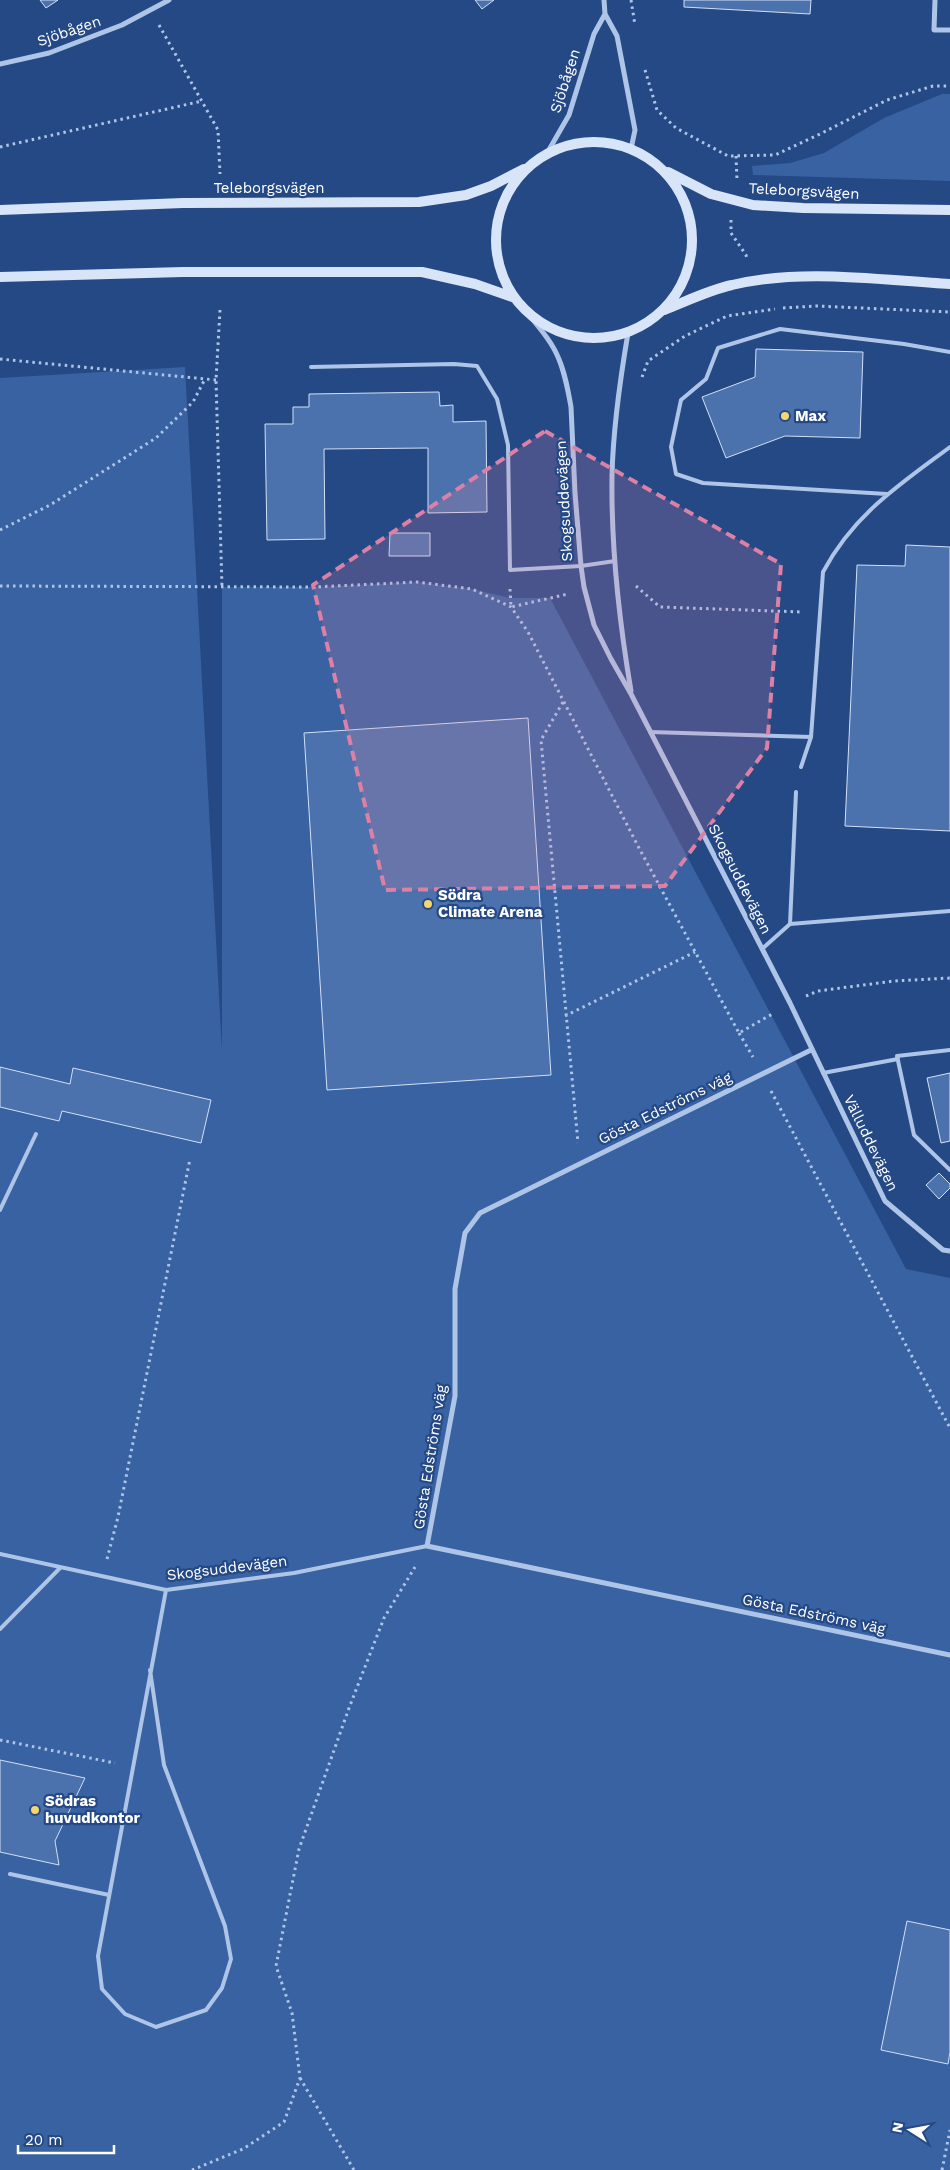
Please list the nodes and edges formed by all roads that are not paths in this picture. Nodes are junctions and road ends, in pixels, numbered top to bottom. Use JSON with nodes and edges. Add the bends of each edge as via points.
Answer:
{"nodes":[{"id":1,"x":169,"y":0,"type":"edge"},
{"id":2,"x":604,"y":0,"type":"edge"},
{"id":3,"x":935,"y":0,"type":"edge"},
{"id":4,"x":605,"y":14,"type":"junction"},
{"id":5,"x":950,"y":30,"type":"edge"},
{"id":6,"x":0,"y":64,"type":"edge"},
{"id":7,"x":632,"y":149,"type":"junction"},
{"id":8,"x":546,"y":155,"type":"junction"},
{"id":9,"x":531,"y":165,"type":"junction"},
{"id":10,"x":663,"y":170,"type":"junction"},
{"id":11,"x":0,"y":210,"type":"edge"},
{"id":12,"x":950,"y":210,"type":"edge"},
{"id":13,"x":0,"y":277,"type":"edge"},
{"id":14,"x":950,"y":284,"type":"edge"},
{"id":15,"x":515,"y":298,"type":"junction"},
{"id":16,"x":524,"y":309,"type":"junction"},
{"id":17,"x":661,"y":312,"type":"junction"},
{"id":18,"x":628,"y":333,"type":"junction"},
{"id":19,"x":950,"y":352,"type":"edge"},
{"id":20,"x":311,"y":367,"type":"dead end"},
{"id":21,"x":950,"y":447,"type":"edge"},
{"id":22,"x":887,"y":494,"type":"junction"},
{"id":23,"x":615,"y":561,"type":"junction"},
{"id":24,"x":580,"y":566,"type":"junction"},
{"id":25,"x":632,"y":694,"type":"junction"},
{"id":26,"x":650,"y":732,"type":"junction"},
{"id":27,"x":811,"y":737,"type":"junction"},
{"id":28,"x":801,"y":767,"type":"dead end"},
{"id":29,"x":796,"y":792,"type":"dead end"},
{"id":30,"x":950,"y":911,"type":"edge"},
{"id":31,"x":790,"y":924,"type":"junction"},
{"id":32,"x":762,"y":949,"type":"junction"},
{"id":33,"x":811,"y":1050,"type":"junction"},
{"id":34,"x":950,"y":1050,"type":"edge"},
{"id":35,"x":898,"y":1059,"type":"junction"},
{"id":36,"x":823,"y":1073,"type":"junction"},
{"id":37,"x":36,"y":1134,"type":"dead end"},
{"id":38,"x":950,"y":1170,"type":"edge"},
{"id":39,"x":0,"y":1210,"type":"edge"},
{"id":40,"x":950,"y":1251,"type":"edge"},
{"id":41,"x":428,"y":1546,"type":"junction"},
{"id":42,"x":0,"y":1554,"type":"edge"},
{"id":43,"x":60,"y":1568,"type":"junction"},
{"id":44,"x":166,"y":1590,"type":"junction"},
{"id":45,"x":0,"y":1629,"type":"edge"},
{"id":46,"x":950,"y":1655,"type":"edge"},
{"id":47,"x":150,"y":1670,"type":"junction"},
{"id":48,"x":10,"y":1874,"type":"dead end"},
{"id":49,"x":109,"y":1895,"type":"junction"}],
"edges":[{"from":1,"to":6,"type":"street","name":"Sjöbågen","via":[[122,25],[49,53]]},
{"from":2,"to":4,"type":"street"},
{"from":3,"to":5,"type":"street","via":[[934,30]]},
{"from":4,"to":7,"type":"street","via":[[617,36],[635,130]]},
{"from":4,"to":8,"type":"street","name":"Sjöbågen","via":[[594,34],[569,115]]},
{"from":7,"to":8,"type":"main road","via":[[615,144],[579,143]]},
{"from":7,"to":10,"type":"main road"},
{"from":8,"to":9,"type":"main road"},
{"from":9,"to":11,"type":"main road","name":"Teleborgsvägen","via":[[466,195],[419,202],[183,204]]},
{"from":9,"to":15,"type":"main road","via":[[503,204],[496,237],[501,269]]},
{"from":10,"to":12,"type":"main road","name":"Teleborgsvägen","via":[[710,194],[753,205]]},
{"from":10,"to":17,"type":"main road","via":[[685,202],[693,241],[684,280],[675,297]]},
{"from":13,"to":15,"type":"main road","via":[[183,272],[422,272],[458,279]]},
{"from":14,"to":17,"type":"main road","via":[[822,277],[751,281],[703,294]]},
{"from":15,"to":16,"type":"main road"},
{"from":16,"to":18,"type":"main road","via":[[550,328],[581,338]]},
{"from":16,"to":24,"type":"street","name":"Skogsuddevägen","via":[[558,357],[572,407]]},
{"from":17,"to":18,"type":"main road"},
{"from":18,"to":23,"type":"street","name":"Skogsuddevägen","via":[[618,395],[612,476]]},
{"from":19,"to":22,"type":"lane","via":[[780,329],[718,348],[706,379],[681,400],[671,447],[676,474],[703,483]]},
{"from":20,"to":24,"type":"lane","via":[[477,366],[497,399],[508,445],[510,570]]},
{"from":21,"to":22,"type":"lane"},
{"from":22,"to":27,"type":"lane","via":[[856,523],[836,548],[823,572]]},
{"from":23,"to":24,"type":"lane"},
{"from":23,"to":25,"type":"street","name":"Skogsuddevägen","via":[[623,644]]},
{"from":24,"to":25,"type":"street","name":"Skogsuddevägen","via":[[594,625]]},
{"from":25,"to":26,"type":"street","name":"Skogsuddevägen"},
{"from":26,"to":27,"type":"lane"},
{"from":26,"to":32,"type":"street","name":"Skogsuddevägen"},
{"from":27,"to":28,"type":"lane"},
{"from":29,"to":31,"type":"lane"},
{"from":30,"to":31,"type":"lane"},
{"from":31,"to":32,"type":"lane"},
{"from":32,"to":33,"type":"street","name":"Skogsuddevägen"},
{"from":33,"to":36,"type":"street","name":"Välluddevägen"},
{"from":33,"to":41,"type":"street","name":"Gösta Edströms väg","via":[[480,1213],[465,1233],[455,1289],[455,1396]]},
{"from":34,"to":35,"type":"lane","via":[[897,1056]]},
{"from":35,"to":36,"type":"lane"},
{"from":35,"to":38,"type":"lane","via":[[914,1135]]},
{"from":36,"to":40,"type":"street","name":"Välluddevägen","via":[[885,1201],[944,1250]]},
{"from":37,"to":39,"type":"lane"},
{"from":41,"to":44,"type":"lane","name":"Skogsuddevägen","via":[[294,1573]]},
{"from":41,"to":46,"type":"street","name":"Gösta Edströms väg"},
{"from":42,"to":43,"type":"lane","name":"Skogsuddevägen"},
{"from":43,"to":44,"type":"lane","name":"Skogsuddevägen"},
{"from":43,"to":45,"type":"lane"},
{"from":44,"to":47,"type":"lane"},
{"from":47,"to":49,"type":"lane"},
{"from":47,"to":49,"type":"lane","via":[[164,1765],[225,1926],[231,1959],[222,1988],[206,2010],[156,2027],[125,2014],[102,1989],[98,1956]]},
{"from":48,"to":49,"type":"lane"}]}
